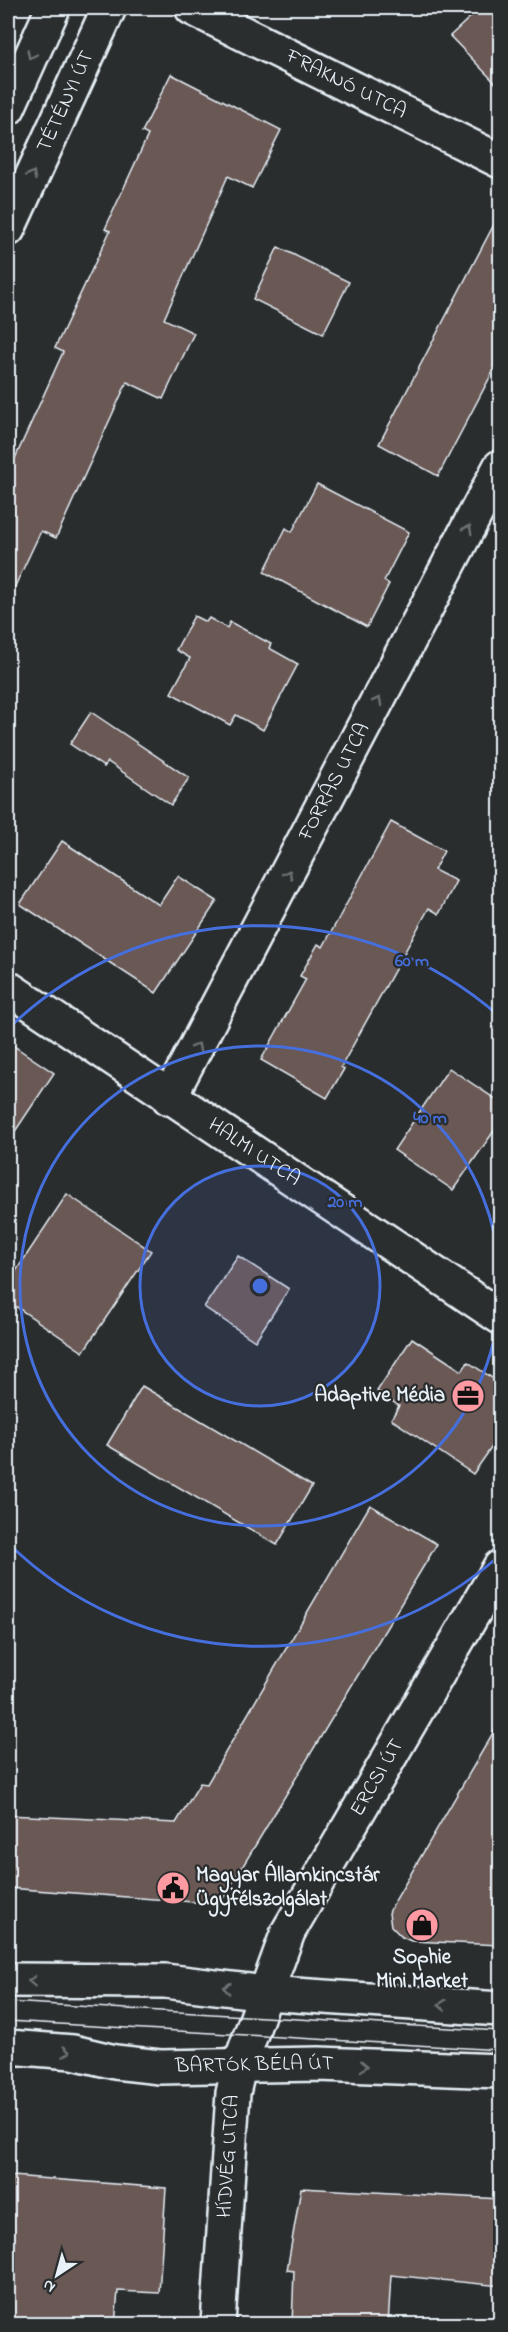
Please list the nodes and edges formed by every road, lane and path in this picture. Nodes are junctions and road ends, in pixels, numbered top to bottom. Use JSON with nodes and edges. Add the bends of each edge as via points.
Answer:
{"nodes":[{"id":1,"x":53,"y":8,"type":"edge"},
{"id":2,"x":108,"y":8,"type":"edge"},
{"id":3,"x":192,"y":8,"type":"edge"},
{"id":4,"x":8,"y":108,"type":"edge"},
{"id":5,"x":501,"y":161,"type":"edge"},
{"id":6,"x":8,"y":228,"type":"edge"},
{"id":7,"x":501,"y":467,"type":"edge"},
{"id":8,"x":8,"y":988,"type":"edge"},
{"id":9,"x":169,"y":1098,"type":"junction"},
{"id":10,"x":501,"y":1317,"type":"edge"},
{"id":11,"x":501,"y":1567,"type":"edge"},
{"id":12,"x":8,"y":1980,"type":"edge"},
{"id":13,"x":266,"y":1993,"type":"junction"},
{"id":14,"x":501,"y":2009,"type":"edge"},
{"id":15,"x":8,"y":2047,"type":"edge"},
{"id":16,"x":239,"y":2067,"type":"junction"},
{"id":17,"x":501,"y":2071,"type":"edge"},
{"id":18,"x":218,"y":2325,"type":"edge"}],
"edges":[{"from":1,"to":4,"type":"street","one_way":true},
{"from":6,"to":2,"type":"street","name":"TÉTÉNYI ÚT","one_way":true},
{"from":3,"to":5,"type":"street","name":"FRAKNÓ UTCA"},
{"from":9,"to":7,"type":"street","name":"FORRÁS UTCA","one_way":true},
{"from":8,"to":9,"type":"street","name":"HALMI UTCA"},
{"from":9,"to":10,"type":"street","name":"HALMI UTCA"},
{"from":11,"to":13,"type":"street","name":"ERCSI ÚT","via":[[288,1932]]},
{"from":13,"to":12,"type":"street","one_way":true,"via":[[165,1981]]},
{"from":14,"to":13,"type":"street","one_way":true},
{"from":13,"to":16,"type":"street","name":"HÍDVÉG UTCA"},
{"from":15,"to":16,"type":"street","name":"BARTÓK BÉLA ÚT","one_way":true,"via":[[73,2052],[160,2067]]},
{"from":16,"to":17,"type":"street","name":"BARTÓK BÉLA ÚT","one_way":true,"via":[[319,2064]]},
{"from":16,"to":18,"type":"street","name":"HÍDVÉG UTCA","via":[[231,2106]]}]}
